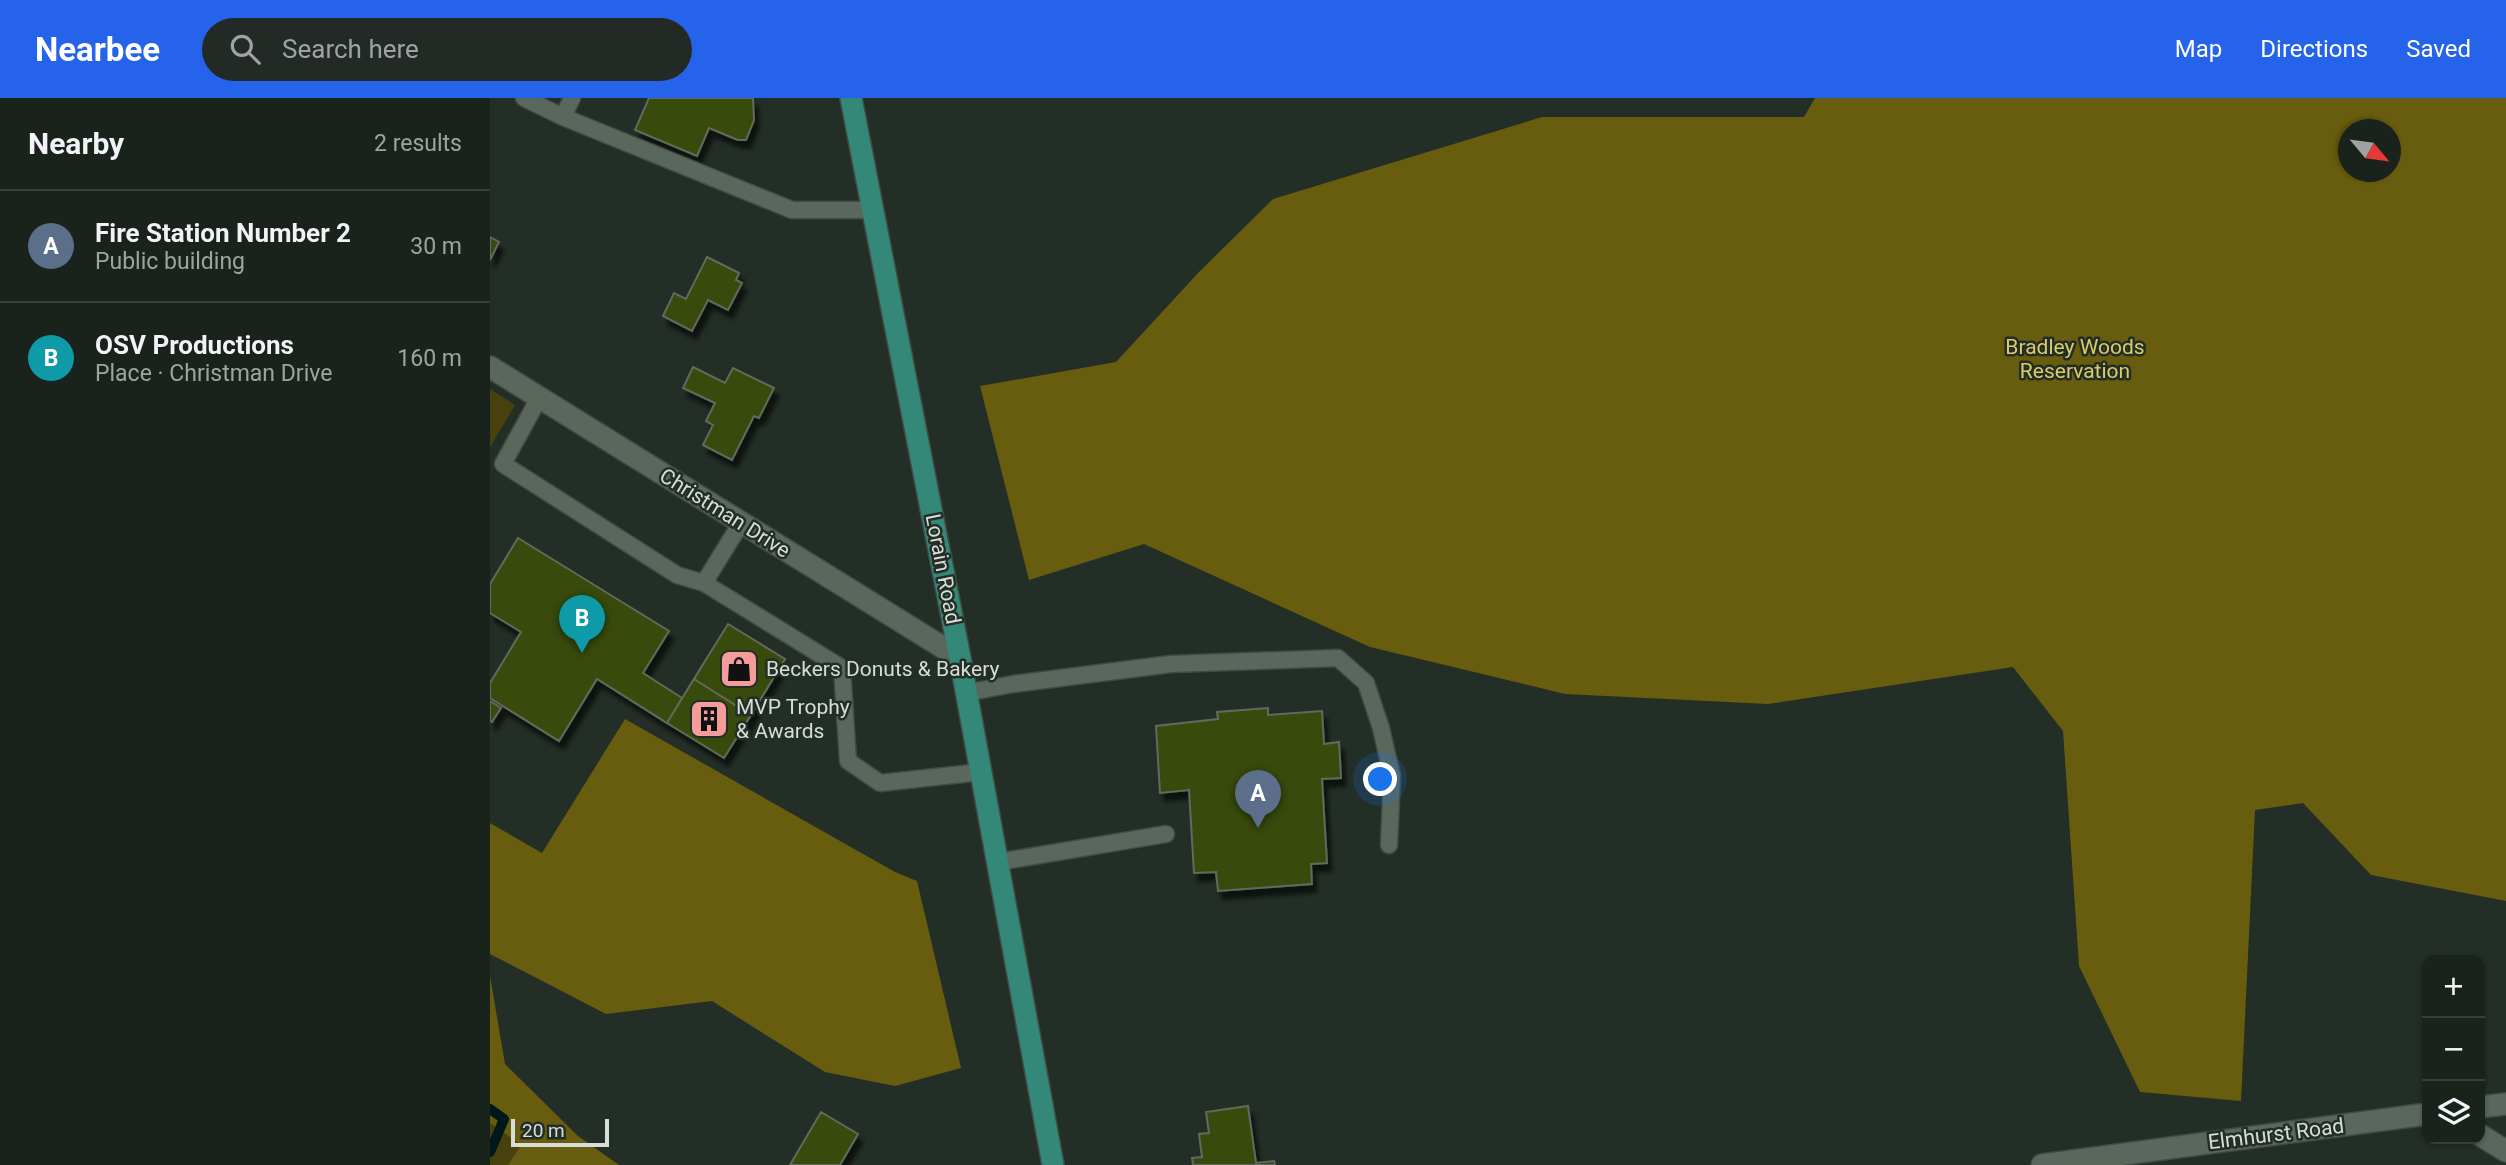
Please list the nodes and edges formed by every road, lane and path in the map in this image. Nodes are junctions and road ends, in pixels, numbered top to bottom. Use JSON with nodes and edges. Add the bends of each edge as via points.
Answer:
{"nodes":[{"id":1,"x":524,"y":98,"type":"edge"},
{"id":2,"x":572,"y":98,"type":"edge"},
{"id":3,"x":851,"y":98,"type":"edge"},
{"id":4,"x":564,"y":117,"type":"junction"},
{"id":5,"x":873,"y":210,"type":"junction"},
{"id":6,"x":490,"y":367,"type":"edge"},
{"id":7,"x":539,"y":398,"type":"junction"},
{"id":8,"x":741,"y":523,"type":"junction"},
{"id":9,"x":704,"y":583,"type":"junction"},
{"id":10,"x":960,"y":658,"type":"junction"},
{"id":11,"x":966,"y":693,"type":"junction"},
{"id":12,"x":981,"y":772,"type":"junction"},
{"id":13,"x":1166,"y":834,"type":"dead end"},
{"id":14,"x":1389,"y":845,"type":"dead end"},
{"id":15,"x":998,"y":862,"type":"junction"},
{"id":16,"x":2506,"y":1104,"type":"edge"},
{"id":17,"x":2485,"y":1106,"type":"edge"},
{"id":18,"x":2422,"y":1115,"type":"edge"},
{"id":19,"x":2485,"y":1138,"type":"edge"},
{"id":20,"x":2506,"y":1151,"type":"edge"},
{"id":21,"x":1053,"y":1165,"type":"edge"},
{"id":22,"x":2042,"y":1165,"type":"edge"}],
"edges":[{"from":1,"to":4,"type":"lane"},
{"from":2,"to":4,"type":"lane"},
{"from":3,"to":5,"type":"main road","name":"Lorain Road"},
{"from":4,"to":5,"type":"lane","via":[[792,210]]},
{"from":5,"to":10,"type":"main road","name":"Lorain Road"},
{"from":6,"to":7,"type":"street","name":"Christman Drive"},
{"from":7,"to":8,"type":"street","name":"Christman Drive"},
{"from":7,"to":9,"type":"lane","via":[[503,464],[677,575]]},
{"from":8,"to":9,"type":"lane"},
{"from":8,"to":10,"type":"street","name":"Christman Drive"},
{"from":9,"to":12,"type":"lane","via":[[842,668],[848,761],[880,782]]},
{"from":10,"to":11,"type":"main road","name":"Lorain Road"},
{"from":11,"to":12,"type":"main road","name":"Lorain Road"},
{"from":11,"to":14,"type":"lane","via":[[1171,664],[1338,658],[1366,683],[1381,728],[1392,776]]},
{"from":12,"to":15,"type":"main road","name":"Lorain Road"},
{"from":13,"to":15,"type":"lane"},
{"from":15,"to":21,"type":"main road","name":"Lorain Road"},
{"from":16,"to":17,"type":"street"},
{"from":18,"to":22,"type":"street","name":"Elmhurst Road"},
{"from":19,"to":20,"type":"street"}]}
